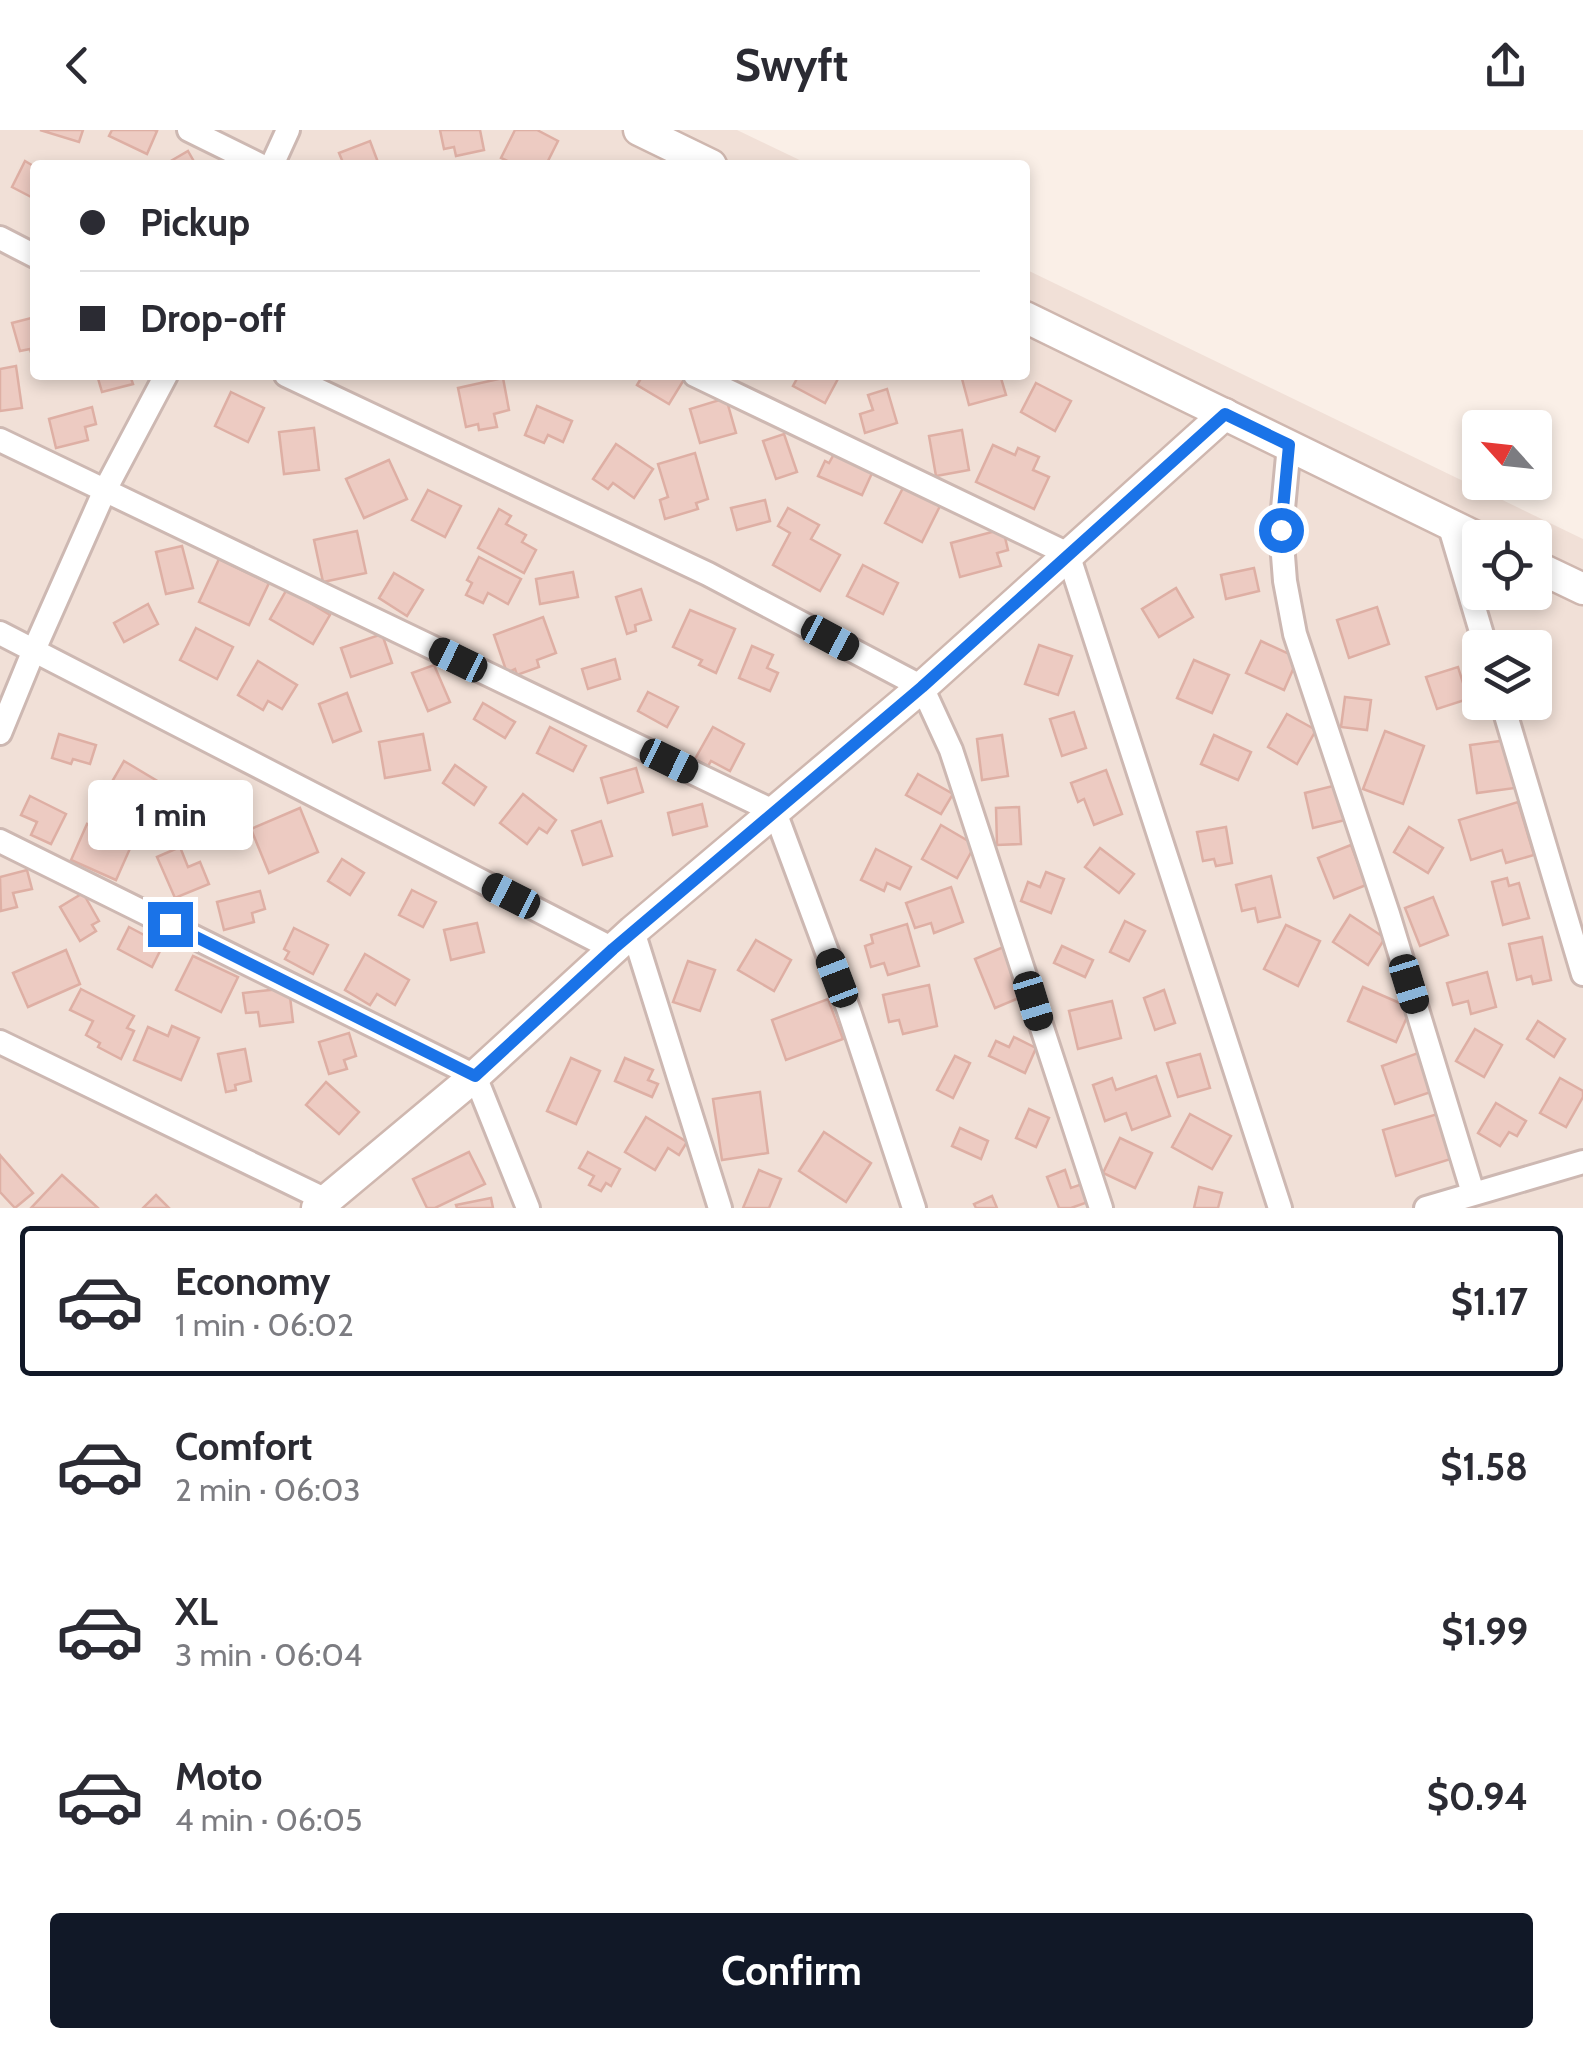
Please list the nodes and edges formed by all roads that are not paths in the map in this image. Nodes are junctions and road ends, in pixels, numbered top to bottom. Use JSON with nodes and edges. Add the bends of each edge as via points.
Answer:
{"nodes":[{"id":1,"x":189,"y":130,"type":"edge"},
{"id":2,"x":288,"y":130,"type":"edge"},
{"id":3,"x":639,"y":130,"type":"edge"},
{"id":4,"x":250,"y":160,"type":"edge"},
{"id":5,"x":274,"y":160,"type":"edge"},
{"id":6,"x":702,"y":160,"type":"edge"},
{"id":7,"x":0,"y":238,"type":"edge"},
{"id":8,"x":30,"y":253,"type":"edge"},
{"id":9,"x":1030,"y":319,"type":"edge"},
{"id":10,"x":163,"y":380,"type":"edge"},
{"id":11,"x":297,"y":380,"type":"edge"},
{"id":12,"x":706,"y":380,"type":"edge"},
{"id":13,"x":1225,"y":414,"type":"junction"},
{"id":14,"x":0,"y":440,"type":"edge"},
{"id":15,"x":1289,"y":445,"type":"junction"},
{"id":16,"x":105,"y":490,"type":"junction"},
{"id":17,"x":1448,"y":524,"type":"junction"},
{"id":18,"x":1462,"y":531,"type":"edge"},
{"id":19,"x":1068,"y":554,"type":"junction"},
{"id":20,"x":1552,"y":574,"type":"edge"},
{"id":21,"x":1583,"y":589,"type":"edge"},
{"id":22,"x":1480,"y":630,"type":"edge"},
{"id":23,"x":0,"y":633,"type":"edge"},
{"id":24,"x":34,"y":650,"type":"junction"},
{"id":25,"x":922,"y":687,"type":"junction"},
{"id":26,"x":1507,"y":720,"type":"edge"},
{"id":27,"x":0,"y":733,"type":"edge"},
{"id":28,"x":775,"y":812,"type":"junction"},
{"id":29,"x":0,"y":840,"type":"edge"},
{"id":30,"x":623,"y":940,"type":"junction"},
{"id":31,"x":1583,"y":974,"type":"edge"},
{"id":32,"x":0,"y":1042,"type":"edge"},
{"id":33,"x":475,"y":1076,"type":"junction"},
{"id":34,"x":1583,"y":1162,"type":"edge"},
{"id":35,"x":1472,"y":1192,"type":"junction"},
{"id":36,"x":324,"y":1205,"type":"edge"},
{"id":37,"x":528,"y":1208,"type":"edge"},
{"id":38,"x":720,"y":1208,"type":"edge"},
{"id":39,"x":914,"y":1208,"type":"edge"},
{"id":40,"x":1101,"y":1208,"type":"edge"},
{"id":41,"x":1280,"y":1208,"type":"edge"},
{"id":42,"x":1426,"y":1208,"type":"edge"}],
"edges":[{"from":1,"to":4,"type":"street"},
{"from":2,"to":5,"type":"street"},
{"from":3,"to":6,"type":"street"},
{"from":7,"to":8,"type":"street"},
{"from":9,"to":13,"type":"street"},
{"from":10,"to":16,"type":"street"},
{"from":11,"to":25,"type":"street","via":[[708,574]]},
{"from":12,"to":19,"type":"street"},
{"from":13,"to":15,"type":"street"},
{"from":13,"to":19,"type":"street"},
{"from":14,"to":16,"type":"street"},
{"from":15,"to":17,"type":"street"},
{"from":15,"to":35,"type":"street","via":[[1281,530],[1295,634]]},
{"from":16,"to":24,"type":"street"},
{"from":16,"to":28,"type":"street"},
{"from":17,"to":18,"type":"street"},
{"from":17,"to":22,"type":"street"},
{"from":19,"to":25,"type":"street"},
{"from":19,"to":41,"type":"street"},
{"from":20,"to":21,"type":"street"},
{"from":23,"to":24,"type":"street"},
{"from":24,"to":27,"type":"street"},
{"from":24,"to":30,"type":"street"},
{"from":25,"to":28,"type":"street"},
{"from":25,"to":40,"type":"street","via":[[952,750]]},
{"from":26,"to":31,"type":"street"},
{"from":28,"to":30,"type":"street"},
{"from":28,"to":39,"type":"street"},
{"from":29,"to":33,"type":"street"},
{"from":30,"to":33,"type":"street"},
{"from":30,"to":38,"type":"street"},
{"from":32,"to":36,"type":"street"},
{"from":33,"to":36,"type":"street"},
{"from":33,"to":37,"type":"street"},
{"from":34,"to":35,"type":"street"},
{"from":35,"to":42,"type":"street"}]}
